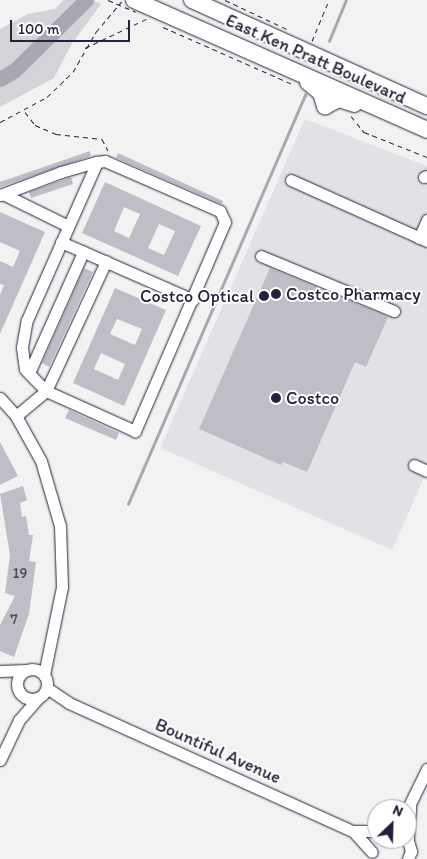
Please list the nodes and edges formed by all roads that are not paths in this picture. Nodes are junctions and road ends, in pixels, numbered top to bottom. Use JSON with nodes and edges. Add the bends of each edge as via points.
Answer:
{"nodes":[{"id":1,"x":192,"y":0,"type":"edge"},
{"id":2,"x":147,"y":13,"type":"edge"},
{"id":3,"x":427,"y":106,"type":"edge"},
{"id":4,"x":427,"y":130,"type":"edge"},
{"id":5,"x":101,"y":162,"type":"junction"},
{"id":6,"x":291,"y":180,"type":"dead end"},
{"id":7,"x":1,"y":194,"type":"edge"},
{"id":8,"x":427,"y":220,"type":"edge"},
{"id":9,"x":68,"y":226,"type":"junction"},
{"id":10,"x":423,"y":240,"type":"edge"},
{"id":11,"x":61,"y":242,"type":"junction"},
{"id":12,"x":83,"y":252,"type":"junction"},
{"id":13,"x":260,"y":256,"type":"dead end"},
{"id":14,"x":106,"y":262,"type":"junction"},
{"id":15,"x":192,"y":300,"type":"junction"},
{"id":16,"x":394,"y":311,"type":"dead end"},
{"id":17,"x":29,"y":372,"type":"junction"},
{"id":18,"x":46,"y":391,"type":"junction"},
{"id":19,"x":0,"y":398,"type":"edge"},
{"id":20,"x":16,"y":416,"type":"junction"},
{"id":21,"x":414,"y":465,"type":"dead end"},
{"id":22,"x":427,"y":470,"type":"edge"},
{"id":23,"x":46,"y":654,"type":"junction"},
{"id":24,"x":28,"y":670,"type":"junction"},
{"id":25,"x":0,"y":672,"type":"edge"},
{"id":26,"x":44,"y":675,"type":"junction"},
{"id":27,"x":20,"y":692,"type":"junction"},
{"id":28,"x":41,"y":694,"type":"junction"},
{"id":29,"x":19,"y":720,"type":"junction"},
{"id":30,"x":0,"y":760,"type":"edge"},
{"id":31,"x":427,"y":769,"type":"edge"},
{"id":32,"x":413,"y":799,"type":"edge"},
{"id":33,"x":353,"y":831,"type":"junction"},
{"id":34,"x":367,"y":831,"type":"edge"},
{"id":35,"x":373,"y":857,"type":"edge"}],
"edges":[{"from":1,"to":3,"type":"highway","name":"East Ken Pratt Boulevard"},
{"from":2,"to":4,"type":"highway","name":"East Ken Pratt Boulevard","via":[[216,36],[220,42],[313,84],[321,93],[325,106],[343,99],[379,115],[391,114]]},
{"from":5,"to":7,"type":"street"},
{"from":5,"to":9,"type":"street"},
{"from":5,"to":15,"type":"street","via":[[220,211],[225,222]]},
{"from":6,"to":10,"type":"street"},
{"from":7,"to":9,"type":"street"},
{"from":8,"to":10,"type":"street"},
{"from":9,"to":11,"type":"street"},
{"from":11,"to":12,"type":"street"},
{"from":11,"to":17,"type":"street","via":[[27,320],[22,347]]},
{"from":12,"to":14,"type":"street"},
{"from":12,"to":17,"type":"street"},
{"from":13,"to":16,"type":"street"},
{"from":14,"to":15,"type":"street"},
{"from":14,"to":18,"type":"street"},
{"from":15,"to":18,"type":"street","via":[[135,431]]},
{"from":17,"to":18,"type":"street"},
{"from":18,"to":20,"type":"street"},
{"from":19,"to":20,"type":"street"},
{"from":20,"to":23,"type":"street","via":[[41,461],[60,526],[62,587]]},
{"from":21,"to":22,"type":"street"},
{"from":23,"to":24,"type":"street"},
{"from":23,"to":26,"type":"street"},
{"from":24,"to":25,"type":"street"},
{"from":24,"to":26,"type":"street"},
{"from":24,"to":27,"type":"street","via":[[18,678]]},
{"from":25,"to":27,"type":"street"},
{"from":26,"to":28,"type":"street"},
{"from":27,"to":28,"type":"street","name":"Bountiful Avenue"},
{"from":27,"to":29,"type":"street"},
{"from":28,"to":29,"type":"street"},
{"from":28,"to":33,"type":"street","name":"Bountiful Avenue","via":[[69,703]]},
{"from":29,"to":30,"type":"street"},
{"from":31,"to":32,"type":"street"},
{"from":33,"to":34,"type":"street"},
{"from":33,"to":35,"type":"street"}]}
